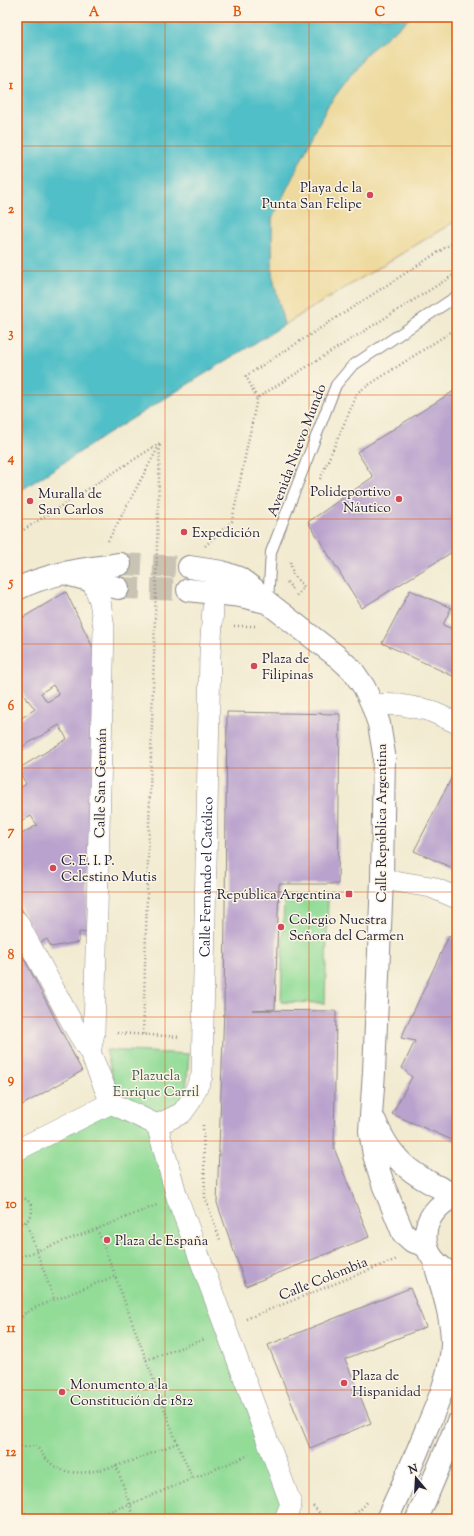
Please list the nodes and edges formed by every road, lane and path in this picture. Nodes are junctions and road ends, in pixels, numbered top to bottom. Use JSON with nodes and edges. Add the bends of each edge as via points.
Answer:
{"nodes":[{"id":1,"x":457,"y":240,"type":"edge"},
{"id":2,"x":457,"y":273,"type":"edge"},
{"id":3,"x":457,"y":296,"type":"edge"},
{"id":4,"x":457,"y":328,"type":"edge"},
{"id":5,"x":257,"y":398,"type":"junction"},
{"id":6,"x":160,"y":443,"type":"junction"},
{"id":7,"x":318,"y":484,"type":"dead end"},
{"id":8,"x":17,"y":534,"type":"edge"},
{"id":9,"x":107,"y":543,"type":"dead end"},
{"id":10,"x":289,"y":557,"type":"dead end"},
{"id":11,"x":195,"y":559,"type":"joint"},
{"id":12,"x":120,"y":564,"type":"tunnel mouth"},
{"id":13,"x":65,"y":574,"type":"junction"},
{"id":14,"x":286,"y":579,"type":"dead end"},
{"id":15,"x":92,"y":580,"type":"junction"},
{"id":16,"x":118,"y":588,"type":"tunnel mouth"},
{"id":17,"x":17,"y":589,"type":"edge"},
{"id":18,"x":188,"y":590,"type":"tunnel mouth"},
{"id":19,"x":274,"y":607,"type":"junction"},
{"id":20,"x":212,"y":617,"type":"joint"},
{"id":21,"x":372,"y":704,"type":"junction"},
{"id":22,"x":457,"y":723,"type":"edge"},
{"id":23,"x":382,"y":879,"type":"junction"},
{"id":24,"x":457,"y":898,"type":"edge"},
{"id":25,"x":17,"y":921,"type":"edge"},
{"id":26,"x":114,"y":1033,"type":"dead end"},
{"id":27,"x":143,"y":1035,"type":"junction"},
{"id":28,"x":181,"y":1037,"type":"dead end"},
{"id":29,"x":90,"y":1052,"type":"junction"},
{"id":30,"x":111,"y":1103,"type":"junction"},
{"id":31,"x":372,"y":1112,"type":"junction"},
{"id":32,"x":203,"y":1124,"type":"dead end"},
{"id":33,"x":157,"y":1125,"type":"junction"},
{"id":34,"x":17,"y":1150,"type":"edge"},
{"id":35,"x":457,"y":1196,"type":"edge"},
{"id":36,"x":17,"y":1197,"type":"edge"},
{"id":37,"x":177,"y":1197,"type":"junction"},
{"id":38,"x":26,"y":1222,"type":"junction"},
{"id":39,"x":17,"y":1224,"type":"edge"},
{"id":40,"x":97,"y":1229,"type":"junction"},
{"id":41,"x":222,"y":1247,"type":"dead end"},
{"id":42,"x":35,"y":1251,"type":"junction"},
{"id":43,"x":430,"y":1253,"type":"junction"},
{"id":44,"x":17,"y":1258,"type":"edge"},
{"id":45,"x":457,"y":1275,"type":"edge"},
{"id":46,"x":115,"y":1276,"type":"junction"},
{"id":47,"x":54,"y":1299,"type":"junction"},
{"id":48,"x":244,"y":1312,"type":"dead end"},
{"id":49,"x":247,"y":1319,"type":"junction"},
{"id":50,"x":17,"y":1323,"type":"edge"},
{"id":51,"x":227,"y":1331,"type":"junction"},
{"id":52,"x":146,"y":1360,"type":"junction"},
{"id":53,"x":457,"y":1424,"type":"edge"},
{"id":54,"x":177,"y":1443,"type":"junction"},
{"id":55,"x":17,"y":1444,"type":"edge"},
{"id":56,"x":269,"y":1446,"type":"junction"},
{"id":57,"x":116,"y":1465,"type":"junction"},
{"id":58,"x":192,"y":1479,"type":"junction"},
{"id":59,"x":455,"y":1492,"type":"dead end"},
{"id":60,"x":311,"y":1501,"type":"dead end"},
{"id":61,"x":129,"y":1505,"type":"junction"},
{"id":62,"x":17,"y":1512,"type":"edge"},
{"id":63,"x":390,"y":1513,"type":"edge"},
{"id":64,"x":49,"y":1519,"type":"edge"},
{"id":65,"x":85,"y":1519,"type":"edge"},
{"id":66,"x":135,"y":1519,"type":"edge"},
{"id":67,"x":285,"y":1519,"type":"edge"},
{"id":68,"x":417,"y":1519,"type":"edge"},
{"id":69,"x":449,"y":1519,"type":"edge"}],
"edges":[{"from":1,"to":5,"type":"path","via":[[246,376]]},
{"from":2,"to":5,"type":"path"},
{"from":3,"to":19,"type":"lane","name":"Avenida Nuevo Mundo","via":[[352,366],[336,385],[271,552]]},
{"from":4,"to":7,"type":"path","via":[[358,392]]},
{"from":5,"to":11,"type":"path","via":[[232,521]]},
{"from":6,"to":8,"type":"path"},
{"from":6,"to":9,"type":"path"},
{"from":6,"to":27,"type":"path"},
{"from":10,"to":19,"type":"path","via":[[293,574],[304,587]]},
{"from":11,"to":19,"type":"street","via":[[239,578]]},
{"from":12,"to":13,"type":"street"},
{"from":13,"to":15,"type":"street"},
{"from":13,"to":17,"type":"street","via":[[48,577]]},
{"from":14,"to":19,"type":"path","via":[[292,588]]},
{"from":15,"to":16,"type":"street"},
{"from":15,"to":29,"type":"street","name":"Calle San Germán","via":[[100,602],[104,628],[94,1033]]},
{"from":18,"to":19,"type":"street","via":[[241,596]]},
{"from":19,"to":20,"type":"path","via":[[267,626]]},
{"from":19,"to":21,"type":"street","via":[[353,671]]},
{"from":20,"to":33,"type":"street","name":"Calle Fernando el Católico","via":[[202,1076],[182,1113]]},
{"from":21,"to":22,"type":"street","via":[[401,705],[428,710]]},
{"from":21,"to":23,"type":"street","name":"Calle República Argentina","via":[[379,724],[384,754]]},
{"from":23,"to":24,"type":"street","via":[[432,887]]},
{"from":23,"to":31,"type":"street","name":"Calle República Argentina"},
{"from":25,"to":29,"type":"street"},
{"from":26,"to":27,"type":"path"},
{"from":27,"to":28,"type":"path"},
{"from":29,"to":30,"type":"street"},
{"from":30,"to":33,"type":"street"},
{"from":30,"to":34,"type":"street"},
{"from":31,"to":35,"type":"street","name":"Calle República Argentina","via":[[393,1155],[410,1171]]},
{"from":31,"to":43,"type":"street","name":"Calle República Argentina","via":[[370,1131],[383,1184],[403,1232]]},
{"from":32,"to":41,"type":"path","via":[[205,1197]]},
{"from":33,"to":37,"type":"street"},
{"from":35,"to":43,"type":"street","via":[[444,1201],[434,1210],[428,1222],[425,1238]]},
{"from":36,"to":38,"type":"path","via":[[26,1199],[32,1206],[32,1215]]},
{"from":37,"to":40,"type":"path"},
{"from":37,"to":51,"type":"street"},
{"from":38,"to":39,"type":"path"},
{"from":38,"to":42,"type":"path"},
{"from":40,"to":42,"type":"path"},
{"from":40,"to":46,"type":"path"},
{"from":42,"to":44,"type":"path"},
{"from":42,"to":47,"type":"path"},
{"from":43,"to":45,"type":"street","name":"Calle República Argentina","via":[[440,1266]]},
{"from":43,"to":49,"type":"path","name":"Calle Colombia","via":[[398,1259]]},
{"from":43,"to":63,"type":"street","via":[[450,1322],[452,1343],[440,1398]]},
{"from":46,"to":47,"type":"path"},
{"from":46,"to":52,"type":"path"},
{"from":47,"to":50,"type":"path","via":[[24,1314]]},
{"from":48,"to":49,"type":"path"},
{"from":49,"to":51,"type":"path","name":"Calle Colombia"},
{"from":51,"to":52,"type":"path","name":"Calle Colombia"},
{"from":51,"to":56,"type":"street"},
{"from":52,"to":54,"type":"path"},
{"from":53,"to":68,"type":"street"},
{"from":54,"to":57,"type":"path"},
{"from":54,"to":58,"type":"path"},
{"from":55,"to":57,"type":"path","via":[[27,1447],[36,1445],[43,1456],[65,1471],[86,1473]]},
{"from":56,"to":58,"type":"path"},
{"from":56,"to":67,"type":"street","via":[[291,1504]]},
{"from":57,"to":61,"type":"path"},
{"from":58,"to":61,"type":"path"},
{"from":59,"to":69,"type":"path"},
{"from":60,"to":63,"type":"path","via":[[324,1518],[344,1519],[359,1512],[369,1499]]},
{"from":61,"to":65,"type":"path"},
{"from":61,"to":66,"type":"path"},
{"from":62,"to":64,"type":"path"}]}
